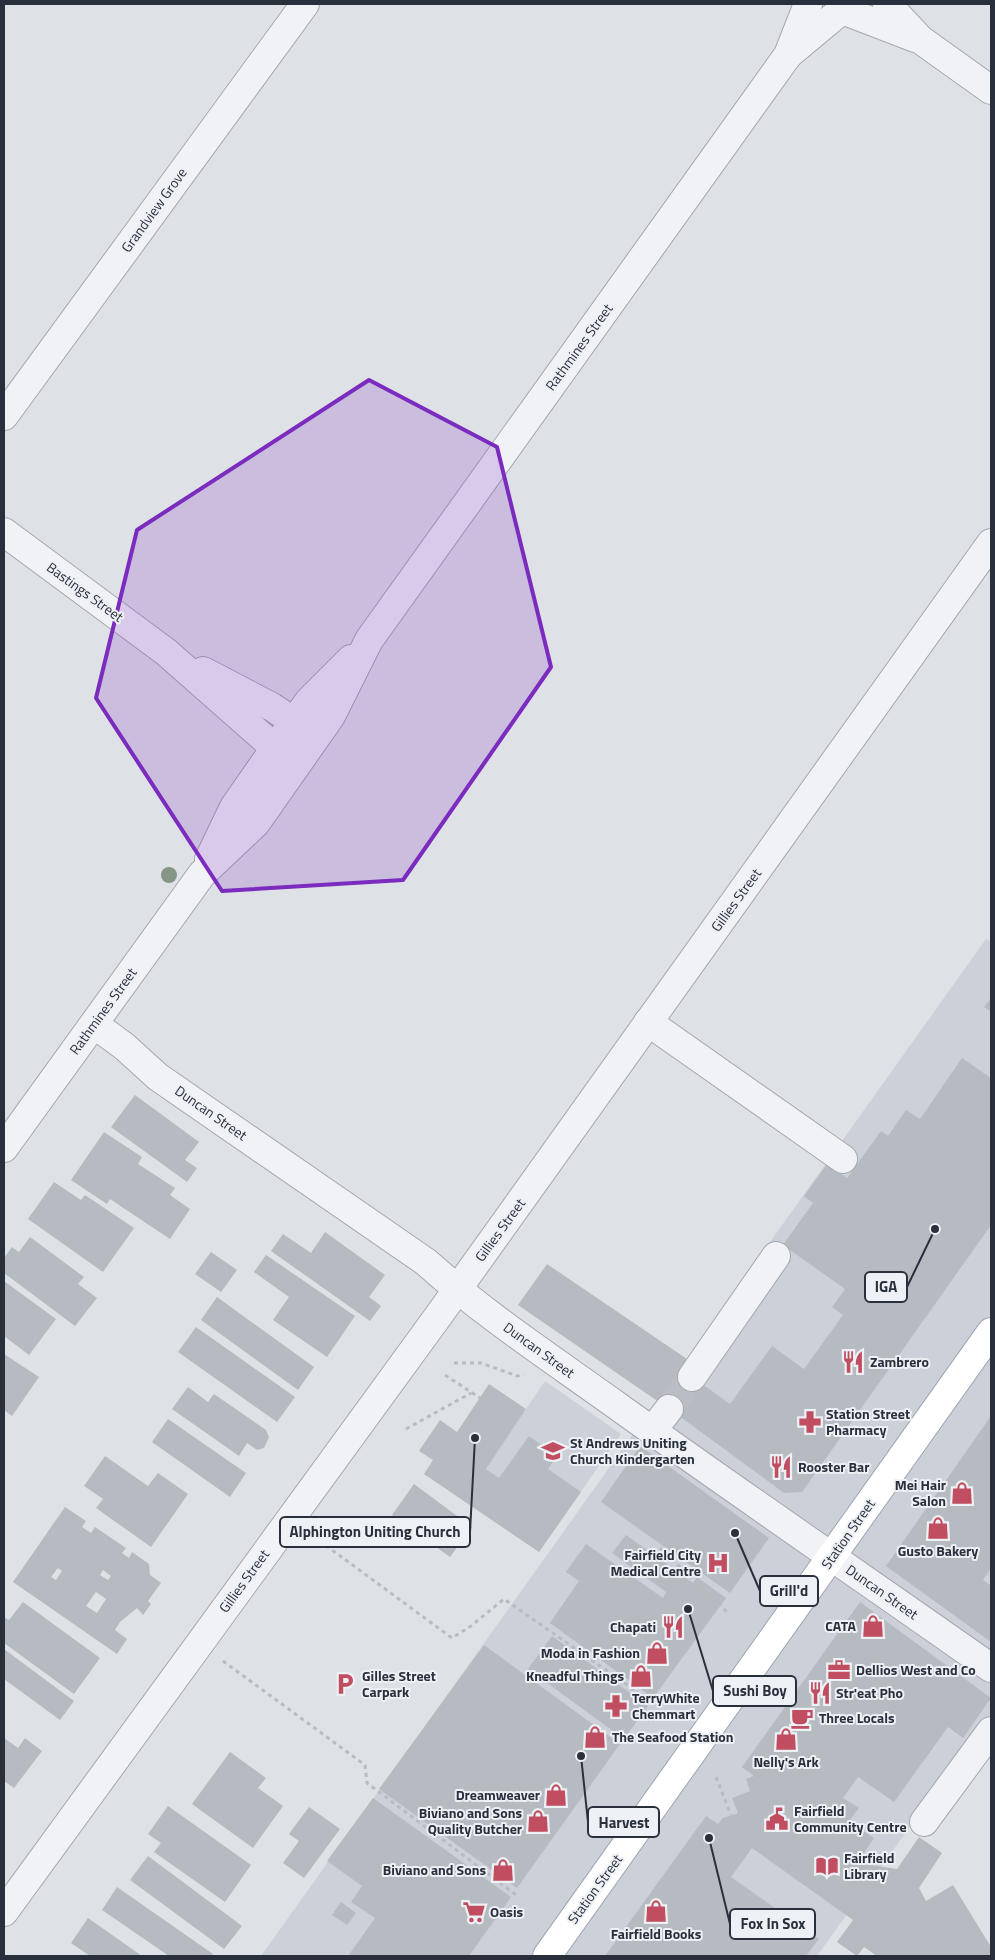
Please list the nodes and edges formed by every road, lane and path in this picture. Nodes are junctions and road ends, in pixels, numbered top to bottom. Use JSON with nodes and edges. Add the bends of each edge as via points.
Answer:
{"nodes":[{"id":1,"x":305,"y":4,"type":"edge"},
{"id":2,"x":808,"y":4,"type":"edge"},
{"id":3,"x":887,"y":4,"type":"edge"},
{"id":4,"x":842,"y":9,"type":"edge"},
{"id":5,"x":922,"y":40,"type":"junction"},
{"id":6,"x":788,"y":55,"type":"junction"},
{"id":7,"x":991,"y":90,"type":"edge"},
{"id":8,"x":4,"y":416,"type":"edge"},
{"id":9,"x":4,"y":532,"type":"edge"},
{"id":10,"x":991,"y":543,"type":"edge"},
{"id":11,"x":369,"y":640,"type":"junction"},
{"id":12,"x":166,"y":652,"type":"junction"},
{"id":13,"x":294,"y":722,"type":"junction"},
{"id":14,"x":316,"y":737,"type":"junction"},
{"id":15,"x":275,"y":748,"type":"junction"},
{"id":16,"x":297,"y":763,"type":"junction"},
{"id":17,"x":202,"y":874,"type":"junction"},
{"id":18,"x":648,"y":1022,"type":"junction"},
{"id":19,"x":94,"y":1024,"type":"junction"},
{"id":20,"x":4,"y":1148,"type":"edge"},
{"id":21,"x":843,"y":1159,"type":"dead end"},
{"id":22,"x":776,"y":1256,"type":"dead end"},
{"id":23,"x":457,"y":1290,"type":"junction"},
{"id":24,"x":991,"y":1332,"type":"edge"},
{"id":25,"x":454,"y":1363,"type":"dead end"},
{"id":26,"x":532,"y":1373,"type":"dead end"},
{"id":27,"x":445,"y":1375,"type":"dead end"},
{"id":28,"x":692,"y":1377,"type":"tunnel mouth"},
{"id":29,"x":471,"y":1393,"type":"junction"},
{"id":30,"x":480,"y":1398,"type":"dead end"},
{"id":31,"x":669,"y":1409,"type":"tunnel mouth"},
{"id":32,"x":406,"y":1430,"type":"dead end"},
{"id":33,"x":652,"y":1431,"type":"junction"},
{"id":34,"x":290,"y":1519,"type":"junction"},
{"id":35,"x":660,"y":1548,"type":"dead end"},
{"id":36,"x":832,"y":1557,"type":"junction"},
{"id":37,"x":727,"y":1612,"type":"dead end"},
{"id":38,"x":200,"y":1643,"type":"junction"},
{"id":39,"x":991,"y":1668,"type":"edge"},
{"id":40,"x":656,"y":1705,"type":"dead end"},
{"id":41,"x":991,"y":1731,"type":"edge"},
{"id":42,"x":716,"y":1777,"type":"dead end"},
{"id":43,"x":731,"y":1815,"type":"dead end"},
{"id":44,"x":924,"y":1822,"type":"dead end"},
{"id":45,"x":519,"y":1897,"type":"dead end"},
{"id":46,"x":4,"y":1912,"type":"edge"},
{"id":47,"x":547,"y":1956,"type":"edge"}],
"edges":[{"from":1,"to":8,"type":"street","name":"Grandview Grove"},
{"from":2,"to":6,"type":"street","name":"Rathmines Street"},
{"from":3,"to":5,"type":"street"},
{"from":4,"to":5,"type":"street"},
{"from":4,"to":6,"type":"street","name":"Rathmines Street"},
{"from":5,"to":7,"type":"street"},
{"from":6,"to":11,"type":"street","name":"Rathmines Street"},
{"from":9,"to":12,"type":"street","name":"Bastings Street"},
{"from":10,"to":18,"type":"street","name":"Gillies Street"},
{"from":11,"to":13,"type":"street","name":"Rathmines Street","via":[[309,701]]},
{"from":11,"to":14,"type":"street","name":"Rathmines Street","via":[[331,716]]},
{"from":12,"to":13,"type":"street","name":"Bastings Street","via":[[272,707]]},
{"from":12,"to":15,"type":"street","name":"Bastings Street"},
{"from":13,"to":14,"type":"street","name":"Bastings Street"},
{"from":13,"to":15,"type":"street","name":"Rathmines Street"},
{"from":14,"to":16,"type":"street","name":"Rathmines Street"},
{"from":15,"to":16,"type":"street","name":"Bastings Street"},
{"from":15,"to":17,"type":"street","name":"Rathmines Street","via":[[234,807]]},
{"from":16,"to":17,"type":"street","name":"Rathmines Street","via":[[256,823]]},
{"from":17,"to":19,"type":"street","name":"Rathmines Street"},
{"from":18,"to":21,"type":"street"},
{"from":18,"to":23,"type":"street","name":"Gillies Street"},
{"from":19,"to":20,"type":"street","name":"Rathmines Street"},
{"from":19,"to":23,"type":"street","name":"Duncan Street","via":[[125,1046],[158,1077],[426,1262]]},
{"from":22,"to":28,"type":"street"},
{"from":23,"to":33,"type":"street","name":"Duncan Street"},
{"from":23,"to":34,"type":"street","name":"Gillies Street"},
{"from":24,"to":36,"type":"main road","name":"Station Street"},
{"from":25,"to":26,"type":"path","via":[[481,1363],[517,1376]]},
{"from":27,"to":29,"type":"path"},
{"from":29,"to":30,"type":"path"},
{"from":29,"to":32,"type":"path"},
{"from":31,"to":33,"type":"street"},
{"from":33,"to":36,"type":"street","name":"Duncan Street"},
{"from":34,"to":38,"type":"street","name":"Gillies Street"},
{"from":34,"to":40,"type":"path","via":[[452,1638],[504,1600]]},
{"from":35,"to":37,"type":"path"},
{"from":36,"to":39,"type":"street","name":"Duncan Street"},
{"from":36,"to":47,"type":"main road","name":"Station Street"},
{"from":38,"to":45,"type":"path","via":[[365,1765],[367,1783]]},
{"from":38,"to":46,"type":"street","name":"Gillies Street"},
{"from":41,"to":44,"type":"street"},
{"from":42,"to":43,"type":"path"}]}
